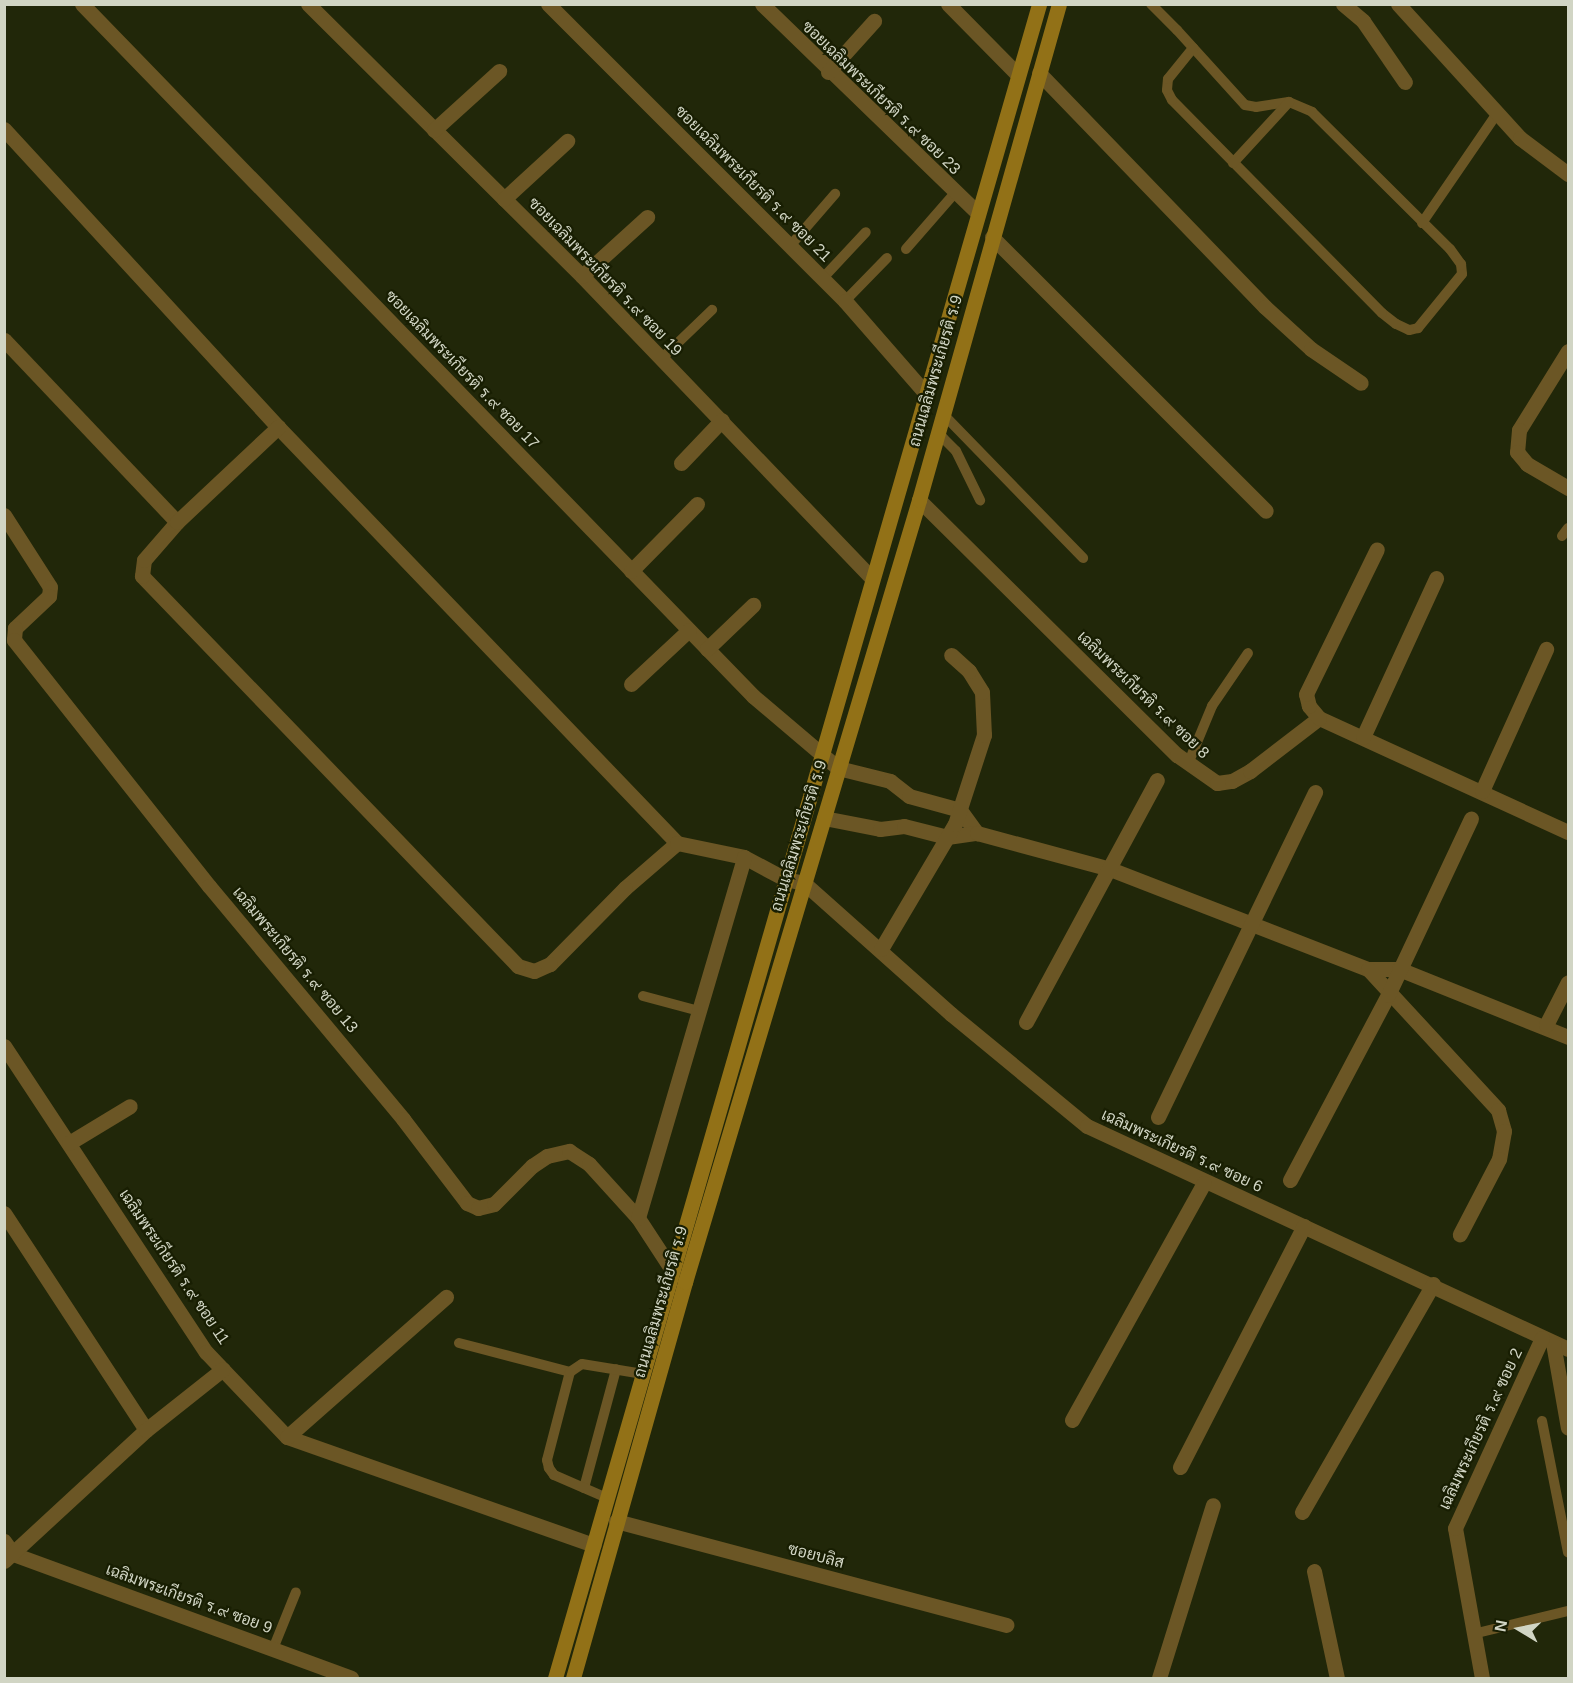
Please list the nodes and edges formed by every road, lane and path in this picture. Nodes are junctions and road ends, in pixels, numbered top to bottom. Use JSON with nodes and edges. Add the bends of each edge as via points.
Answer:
{"nodes":[{"id":1,"x":82,"y":4,"type":"edge"},
{"id":2,"x":308,"y":4,"type":"edge"},
{"id":3,"x":548,"y":4,"type":"edge"},
{"id":4,"x":762,"y":4,"type":"edge"},
{"id":5,"x":948,"y":4,"type":"edge"},
{"id":6,"x":1039,"y":4,"type":"edge"},
{"id":7,"x":1059,"y":4,"type":"edge"},
{"id":8,"x":1151,"y":4,"type":"edge"},
{"id":9,"x":1343,"y":4,"type":"edge"},
{"id":10,"x":1398,"y":4,"type":"edge"},
{"id":11,"x":874,"y":21,"type":"dead end"},
{"id":12,"x":1193,"y":48,"type":"junction"},
{"id":13,"x":499,"y":71,"type":"dead end"},
{"id":14,"x":828,"y":72,"type":"junction"},
{"id":15,"x":1040,"y":72,"type":"junction"},
{"id":16,"x":1018,"y":75,"type":"junction"},
{"id":17,"x":1405,"y":82,"type":"dead end"},
{"id":18,"x":1289,"y":102,"type":"junction"},
{"id":19,"x":1498,"y":112,"type":"junction"},
{"id":20,"x":4,"y":129,"type":"edge"},
{"id":21,"x":434,"y":130,"type":"junction"},
{"id":22,"x":567,"y":141,"type":"dead end"},
{"id":23,"x":1233,"y":163,"type":"junction"},
{"id":24,"x":1569,"y":174,"type":"edge"},
{"id":25,"x":835,"y":194,"type":"dead end"},
{"id":26,"x":954,"y":194,"type":"junction"},
{"id":27,"x":504,"y":199,"type":"junction"},
{"id":28,"x":978,"y":213,"type":"junction"},
{"id":29,"x":647,"y":217,"type":"dead end"},
{"id":30,"x":1422,"y":224,"type":"junction"},
{"id":31,"x":866,"y":232,"type":"dead end"},
{"id":32,"x":992,"y":237,"type":"junction"},
{"id":33,"x":790,"y":246,"type":"junction"},
{"id":34,"x":906,"y":249,"type":"dead end"},
{"id":35,"x":887,"y":258,"type":"dead end"},
{"id":36,"x":582,"y":276,"type":"junction"},
{"id":37,"x":822,"y":279,"type":"junction"},
{"id":38,"x":845,"y":301,"type":"junction"},
{"id":39,"x":712,"y":310,"type":"dead end"},
{"id":40,"x":4,"y":340,"type":"edge"},
{"id":41,"x":1569,"y":351,"type":"edge"},
{"id":42,"x":661,"y":359,"type":"junction"},
{"id":43,"x":1361,"y":383,"type":"dead end"},
{"id":44,"x":926,"y":394,"type":"junction"},
{"id":45,"x":943,"y":414,"type":"junction"},
{"id":46,"x":722,"y":420,"type":"junction"},
{"id":47,"x":278,"y":427,"type":"junction"},
{"id":48,"x":935,"y":438,"type":"junction"},
{"id":49,"x":681,"y":463,"type":"dead end"},
{"id":50,"x":1569,"y":488,"type":"edge"},
{"id":51,"x":919,"y":500,"type":"junction"},
{"id":52,"x":980,"y":500,"type":"dead end"},
{"id":53,"x":697,"y":504,"type":"dead end"},
{"id":54,"x":1266,"y":511,"type":"dead end"},
{"id":55,"x":4,"y":515,"type":"edge"},
{"id":56,"x":177,"y":522,"type":"junction"},
{"id":57,"x":1377,"y":549,"type":"dead end"},
{"id":58,"x":1083,"y":558,"type":"dead end"},
{"id":59,"x":631,"y":571,"type":"junction"},
{"id":60,"x":1436,"y":578,"type":"dead end"},
{"id":61,"x":872,"y":579,"type":"junction"},
{"id":62,"x":753,"y":605,"type":"dead end"},
{"id":63,"x":689,"y":630,"type":"junction"},
{"id":64,"x":707,"y":649,"type":"junction"},
{"id":65,"x":1546,"y":649,"type":"dead end"},
{"id":66,"x":1248,"y":653,"type":"dead end"},
{"id":67,"x":951,"y":655,"type":"dead end"},
{"id":68,"x":631,"y":684,"type":"dead end"},
{"id":69,"x":1319,"y":718,"type":"junction"},
{"id":70,"x":1363,"y":737,"type":"junction"},
{"id":71,"x":821,"y":753,"type":"junction"},
{"id":72,"x":1188,"y":764,"type":"junction"},
{"id":73,"x":838,"y":768,"type":"junction"},
{"id":74,"x":1157,"y":780,"type":"dead end"},
{"id":75,"x":1482,"y":791,"type":"junction"},
{"id":76,"x":1315,"y":792,"type":"dead end"},
{"id":77,"x":960,"y":810,"type":"junction"},
{"id":78,"x":825,"y":818,"type":"junction"},
{"id":79,"x":1471,"y":819,"type":"dead end"},
{"id":80,"x":1569,"y":832,"type":"edge"},
{"id":81,"x":977,"y":833,"type":"junction"},
{"id":82,"x":947,"y":837,"type":"junction"},
{"id":83,"x":677,"y":843,"type":"junction"},
{"id":84,"x":744,"y":856,"type":"junction"},
{"id":85,"x":1110,"y":869,"type":"junction"},
{"id":86,"x":785,"y":879,"type":"junction"},
{"id":87,"x":804,"y":883,"type":"junction"},
{"id":88,"x":1255,"y":923,"type":"junction"},
{"id":89,"x":881,"y":949,"type":"junction"},
{"id":90,"x":1368,"y":969,"type":"junction"},
{"id":91,"x":1399,"y":969,"type":"junction"},
{"id":92,"x":1569,"y":982,"type":"edge"},
{"id":93,"x":1389,"y":995,"type":"junction"},
{"id":94,"x":643,"y":996,"type":"dead end"},
{"id":95,"x":699,"y":1011,"type":"junction"},
{"id":96,"x":1026,"y":1022,"type":"dead end"},
{"id":97,"x":1546,"y":1025,"type":"junction"},
{"id":98,"x":1569,"y":1037,"type":"edge"},
{"id":99,"x":4,"y":1046,"type":"edge"},
{"id":100,"x":130,"y":1106,"type":"dead end"},
{"id":101,"x":1158,"y":1117,"type":"dead end"},
{"id":102,"x":69,"y":1143,"type":"junction"},
{"id":103,"x":1290,"y":1180,"type":"dead end"},
{"id":104,"x":1204,"y":1183,"type":"junction"},
{"id":105,"x":4,"y":1213,"type":"edge"},
{"id":106,"x":638,"y":1218,"type":"junction"},
{"id":107,"x":1304,"y":1226,"type":"junction"},
{"id":108,"x":1460,"y":1234,"type":"dead end"},
{"id":109,"x":672,"y":1270,"type":"junction"},
{"id":110,"x":1433,"y":1284,"type":"junction"},
{"id":111,"x":446,"y":1297,"type":"dead end"},
{"id":112,"x":1548,"y":1340,"type":"junction"},
{"id":113,"x":459,"y":1343,"type":"dead end"},
{"id":114,"x":1569,"y":1349,"type":"edge"},
{"id":115,"x":223,"y":1369,"type":"junction"},
{"id":116,"x":616,"y":1369,"type":"junction"},
{"id":117,"x":570,"y":1372,"type":"junction"},
{"id":118,"x":650,"y":1376,"type":"junction"},
{"id":119,"x":1072,"y":1420,"type":"dead end"},
{"id":120,"x":1542,"y":1421,"type":"dead end"},
{"id":121,"x":1569,"y":1428,"type":"edge"},
{"id":122,"x":146,"y":1430,"type":"junction"},
{"id":123,"x":287,"y":1437,"type":"junction"},
{"id":124,"x":1180,"y":1467,"type":"dead end"},
{"id":125,"x":584,"y":1488,"type":"junction"},
{"id":126,"x":607,"y":1498,"type":"junction"},
{"id":127,"x":622,"y":1502,"type":"junction"},
{"id":128,"x":1213,"y":1504,"type":"dead end"},
{"id":129,"x":1302,"y":1512,"type":"dead end"},
{"id":130,"x":616,"y":1521,"type":"junction"},
{"id":131,"x":4,"y":1541,"type":"edge"},
{"id":132,"x":594,"y":1545,"type":"junction"},
{"id":133,"x":1569,"y":1552,"type":"edge"},
{"id":134,"x":9,"y":1558,"type":"edge"},
{"id":135,"x":1314,"y":1571,"type":"dead end"},
{"id":136,"x":296,"y":1592,"type":"dead end"},
{"id":137,"x":1569,"y":1611,"type":"edge"},
{"id":138,"x":1006,"y":1625,"type":"dead end"},
{"id":139,"x":1473,"y":1634,"type":"junction"},
{"id":140,"x":273,"y":1649,"type":"junction"},
{"id":141,"x":351,"y":1678,"type":"edge"},
{"id":142,"x":555,"y":1678,"type":"edge"},
{"id":143,"x":573,"y":1678,"type":"edge"},
{"id":144,"x":1159,"y":1678,"type":"edge"},
{"id":145,"x":1337,"y":1678,"type":"edge"},
{"id":146,"x":1482,"y":1678,"type":"edge"}],
"edges":[{"from":1,"to":59,"type":"street","name":"ซอยเฉลิมพระเกียรติ ร.๙ ซอย 17"},
{"from":2,"to":21,"type":"street","name":"ซอยเฉลิมพระเกียรติ ร.๙ ซอย 19"},
{"from":3,"to":33,"type":"street","name":"ซอยเฉลิมพระเกียรติ ร.๙ ซอย 21"},
{"from":4,"to":14,"type":"street","name":"ซอยเฉลิมพระเกียรติ ร.๙ ซอย 23"},
{"from":5,"to":16,"type":"street"},
{"from":6,"to":16,"type":"main road","name":"ถนนเฉลิมพระเกียรติ ร.9"},
{"from":7,"to":15,"type":"main road","name":"ถนนเฉลิมพระเกียรติ ร.9"},
{"from":8,"to":12,"type":"lane"},
{"from":9,"to":17,"type":"street","via":[[1363,21]]},
{"from":10,"to":19,"type":"street"},
{"from":11,"to":14,"type":"street"},
{"from":12,"to":18,"type":"lane","via":[[1245,105]]},
{"from":12,"to":23,"type":"lane","via":[[1168,79],[1167,90]]},
{"from":13,"to":21,"type":"street"},
{"from":14,"to":26,"type":"street","name":"ซอยเฉลิมพระเกียรติ ร.๙ ซอย 23"},
{"from":15,"to":32,"type":"main road","name":"ถนนเฉลิมพระเกียรติ ร.9"},
{"from":15,"to":43,"type":"street","via":[[1265,307],[1311,349]]},
{"from":16,"to":28,"type":"main road","name":"ถนนเฉลิมพระเกียรติ ร.9"},
{"from":18,"to":23,"type":"lane"},
{"from":18,"to":30,"type":"lane","via":[[1312,112]]},
{"from":19,"to":24,"type":"street","via":[[1520,138]]},
{"from":19,"to":30,"type":"lane"},
{"from":20,"to":47,"type":"street"},
{"from":21,"to":27,"type":"street","name":"ซอยเฉลิมพระเกียรติ ร.๙ ซอย 19"},
{"from":22,"to":27,"type":"street"},
{"from":23,"to":30,"type":"lane","via":[[1382,313],[1409,330],[1418,328],[1462,274],[1461,264],[1450,249]]},
{"from":25,"to":33,"type":"lane"},
{"from":26,"to":28,"type":"street","name":"ซอยเฉลิมพระเกียรติ ร.๙ ซอย 23"},
{"from":26,"to":34,"type":"lane"},
{"from":27,"to":36,"type":"street","name":"ซอยเฉลิมพระเกียรติ ร.๙ ซอย 19"},
{"from":28,"to":44,"type":"main road","name":"ถนนเฉลิมพระเกียรติ ร.9"},
{"from":29,"to":36,"type":"street"},
{"from":31,"to":37,"type":"lane"},
{"from":32,"to":45,"type":"main road","name":"ถนนเฉลิมพระเกียรติ ร.9"},
{"from":32,"to":54,"type":"street"},
{"from":33,"to":37,"type":"street","name":"ซอยเฉลิมพระเกียรติ ร.๙ ซอย 21"},
{"from":35,"to":38,"type":"lane"},
{"from":36,"to":42,"type":"street","name":"ซอยเฉลิมพระเกียรติ ร.๙ ซอย 19"},
{"from":37,"to":38,"type":"street","name":"ซอยเฉลิมพระเกียรติ ร.๙ ซอย 21"},
{"from":38,"to":44,"type":"street","name":"ซอยเฉลิมพระเกียรติ ร.๙ ซอย 21"},
{"from":39,"to":42,"type":"lane"},
{"from":40,"to":56,"type":"street"},
{"from":41,"to":50,"type":"street","via":[[1519,430],[1517,452],[1527,464]]},
{"from":42,"to":46,"type":"street","name":"ซอยเฉลิมพระเกียรติ ร.๙ ซอย 19"},
{"from":44,"to":61,"type":"main road","name":"ถนนเฉลิมพระเกียรติ ร.9"},
{"from":45,"to":48,"type":"main road","name":"ถนนเฉลิมพระเกียรติ ร.9"},
{"from":45,"to":58,"type":"lane"},
{"from":46,"to":49,"type":"street"},
{"from":46,"to":61,"type":"street","name":"ซอยเฉลิมพระเกียรติ ร.๙ ซอย 19"},
{"from":47,"to":56,"type":"street"},
{"from":47,"to":83,"type":"street"},
{"from":48,"to":51,"type":"main road","name":"ถนนเฉลิมพระเกียรติ ร.9"},
{"from":48,"to":52,"type":"lane","via":[[943,438],[956,451]]},
{"from":51,"to":72,"type":"street","name":"เฉลิมพระเกียรติ ร.๙ ซอย 8"},
{"from":51,"to":73,"type":"main road","name":"ถนนเฉลิมพระเกียรติ ร.9"},
{"from":53,"to":59,"type":"street"},
{"from":55,"to":106,"type":"street","name":"เฉลิมพระเกียรติ ร.๙ ซอย 13","via":[[50,587],[49,596],[15,628],[14,640],[467,1203],[478,1208],[494,1204],[532,1166],[547,1156],[569,1150],[589,1164]]},
{"from":56,"to":83,"type":"street","via":[[144,560],[141,576],[518,966],[534,971],[550,964],[625,888]]},
{"from":57,"to":69,"type":"street","via":[[1306,694],[1309,706]]},
{"from":59,"to":63,"type":"street","name":"ซอยเฉลิมพระเกียรติ ร.๙ ซอย 17"},
{"from":60,"to":70,"type":"street"},
{"from":61,"to":71,"type":"main road","name":"ถนนเฉลิมพระเกียรติ ร.9"},
{"from":62,"to":64,"type":"street"},
{"from":63,"to":64,"type":"street","name":"ซอยเฉลิมพระเกียรติ ร.๙ ซอย 17"},
{"from":63,"to":68,"type":"street"},
{"from":64,"to":71,"type":"street","name":"ซอยเฉลิมพระเกียรติ ร.๙ ซอย 17","via":[[785,726]]},
{"from":65,"to":75,"type":"street"},
{"from":66,"to":72,"type":"lane","via":[[1212,706]]},
{"from":67,"to":77,"type":"street","via":[[969,671],[982,692],[985,711],[984,735]]},
{"from":69,"to":70,"type":"street"},
{"from":69,"to":72,"type":"street","name":"เฉลิมพระเกียรติ ร.๙ ซอย 8","via":[[1232,781],[1217,783]]},
{"from":70,"to":75,"type":"street"},
{"from":71,"to":73,"type":"street","name":"ซอยเฉลิมพระเกียรติ ร.๙ ซอย 17"},
{"from":71,"to":86,"type":"main road","name":"ถนนเฉลิมพระเกียรติ ร.9"},
{"from":73,"to":77,"type":"street","via":[[890,781],[909,796]]},
{"from":73,"to":78,"type":"main road","name":"ถนนเฉลิมพระเกียรติ ร.9"},
{"from":74,"to":85,"type":"street"},
{"from":75,"to":80,"type":"street"},
{"from":76,"to":88,"type":"street"},
{"from":77,"to":81,"type":"street"},
{"from":77,"to":82,"type":"street"},
{"from":78,"to":82,"type":"street","via":[[880,829],[904,826]]},
{"from":78,"to":87,"type":"main road","name":"ถนนเฉลิมพระเกียรติ ร.9"},
{"from":79,"to":91,"type":"street"},
{"from":81,"to":82,"type":"street"},
{"from":81,"to":85,"type":"street"},
{"from":82,"to":89,"type":"street"},
{"from":83,"to":84,"type":"street"},
{"from":84,"to":86,"type":"street"},
{"from":84,"to":95,"type":"street"},
{"from":85,"to":88,"type":"street"},
{"from":85,"to":96,"type":"street"},
{"from":86,"to":87,"type":"street"},
{"from":86,"to":109,"type":"main road","name":"ถนนเฉลิมพระเกียรติ ร.9"},
{"from":87,"to":89,"type":"street","name":"เฉลิมพระเกียรติ ร.๙ ซอย 6"},
{"from":87,"to":118,"type":"main road","name":"ถนนเฉลิมพระเกียรติ ร.9"},
{"from":88,"to":90,"type":"street"},
{"from":88,"to":101,"type":"street"},
{"from":89,"to":104,"type":"street","name":"เฉลิมพระเกียรติ ร.๙ ซอย 6","via":[[951,1014],[1087,1126]]},
{"from":90,"to":91,"type":"street"},
{"from":90,"to":93,"type":"street"},
{"from":91,"to":93,"type":"street"},
{"from":91,"to":97,"type":"street"},
{"from":92,"to":97,"type":"street"},
{"from":93,"to":103,"type":"street"},
{"from":93,"to":108,"type":"street","via":[[1498,1110],[1504,1131],[1499,1159]]},
{"from":94,"to":95,"type":"lane"},
{"from":95,"to":106,"type":"street"},
{"from":97,"to":98,"type":"street"},
{"from":99,"to":102,"type":"street","name":"เฉลิมพระเกียรติ ร.๙ ซอย 11"},
{"from":100,"to":102,"type":"street"},
{"from":102,"to":115,"type":"street","name":"เฉลิมพระเกียรติ ร.๙ ซอย 11","via":[[206,1352]]},
{"from":104,"to":107,"type":"street","name":"เฉลิมพระเกียรติ ร.๙ ซอย 6"},
{"from":104,"to":119,"type":"street"},
{"from":105,"to":122,"type":"street"},
{"from":106,"to":109,"type":"street","name":"เฉลิมพระเกียรติ ร.๙ ซอย 13"},
{"from":107,"to":110,"type":"street","name":"เฉลิมพระเกียรติ ร.๙ ซอย 6"},
{"from":107,"to":124,"type":"street"},
{"from":109,"to":118,"type":"main road","name":"ถนนเฉลิมพระเกียรติ ร.9"},
{"from":110,"to":112,"type":"street","name":"เฉลิมพระเกียรติ ร.๙ ซอย 6"},
{"from":110,"to":129,"type":"street"},
{"from":111,"to":123,"type":"street"},
{"from":112,"to":114,"type":"street","name":"เฉลิมพระเกียรติ ร.๙ ซอย 6"},
{"from":112,"to":121,"type":"street"},
{"from":112,"to":139,"type":"street","name":"เฉลิมพระเกียรติ ร.๙ ซอย 2","via":[[1455,1528]]},
{"from":113,"to":117,"type":"lane"},
{"from":115,"to":122,"type":"street"},
{"from":115,"to":123,"type":"street","name":"เฉลิมพระเกียรติ ร.๙ ซอย 11"},
{"from":116,"to":117,"type":"lane","via":[[582,1364]]},
{"from":116,"to":118,"type":"lane"},
{"from":116,"to":125,"type":"lane"},
{"from":117,"to":125,"type":"lane","via":[[547,1460],[554,1475]]},
{"from":118,"to":126,"type":"main road","name":"ถนนเฉลิมพระเกียรติ ร.9"},
{"from":118,"to":127,"type":"main road","name":"ถนนเฉลิมพระเกียรติ ร.9"},
{"from":120,"to":133,"type":"lane"},
{"from":122,"to":134,"type":"street"},
{"from":123,"to":132,"type":"street","name":"เฉลิมพระเกียรติ ร.๙ ซอย 11"},
{"from":125,"to":126,"type":"lane"},
{"from":126,"to":127,"type":"main road"},
{"from":126,"to":132,"type":"main road","name":"ถนนเฉลิมพระเกียรติ ร.9"},
{"from":127,"to":130,"type":"main road","name":"ถนนเฉลิมพระเกียรติ ร.9"},
{"from":128,"to":144,"type":"street"},
{"from":130,"to":138,"type":"street","name":"ซอยบลิส"},
{"from":130,"to":143,"type":"main road","name":"ถนนเฉลิมพระเกียรติ ร.9"},
{"from":131,"to":134,"type":"street"},
{"from":132,"to":142,"type":"main road","name":"ถนนเฉลิมพระเกียรติ ร.9"},
{"from":134,"to":140,"type":"street","name":"เฉลิมพระเกียรติ ร.๙ ซอย 9"},
{"from":135,"to":145,"type":"street"},
{"from":136,"to":140,"type":"lane"},
{"from":137,"to":139,"type":"lane"},
{"from":139,"to":146,"type":"street","name":"เฉลิมพระเกียรติ ร.๙ ซอย 2"},
{"from":140,"to":141,"type":"street","name":"เฉลิมพระเกียรติ ร.๙ ซอย 9"}]}
